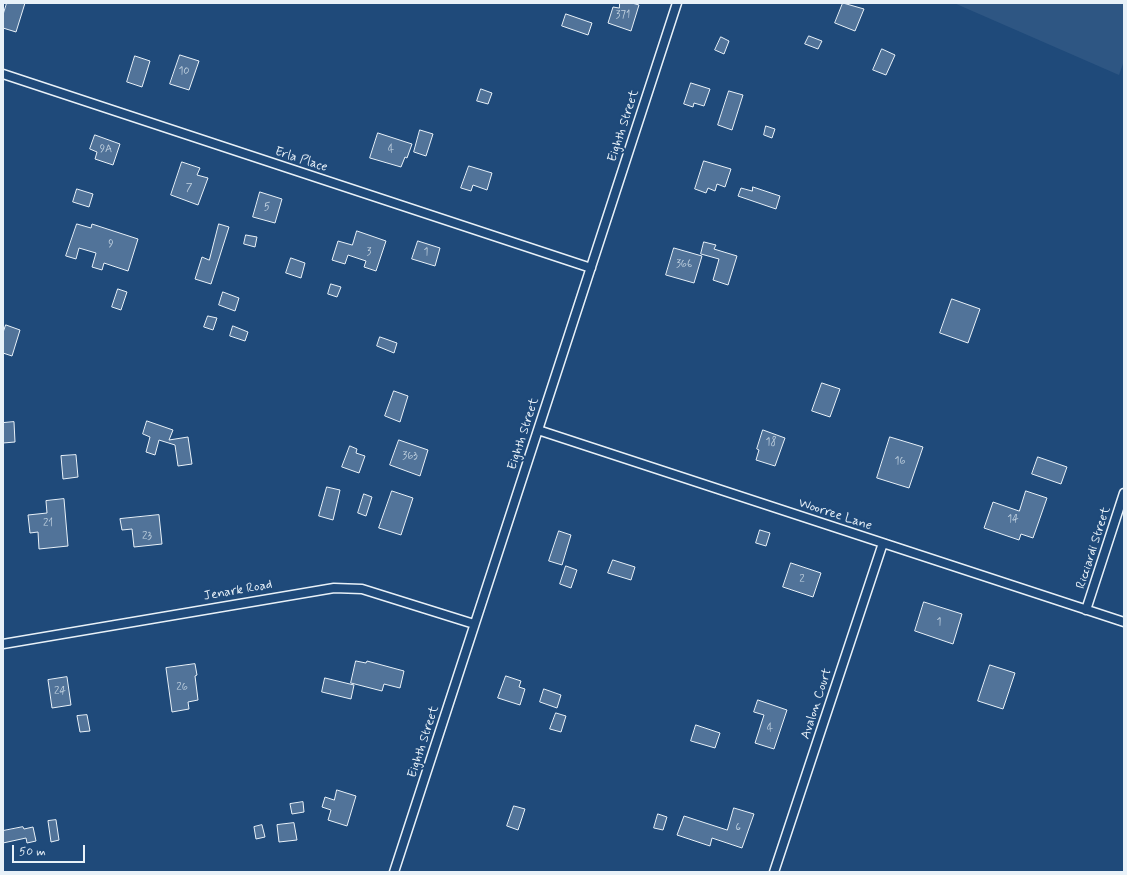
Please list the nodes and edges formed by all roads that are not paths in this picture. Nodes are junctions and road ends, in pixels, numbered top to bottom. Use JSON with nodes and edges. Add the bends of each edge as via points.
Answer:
{"nodes":[{"id":1,"x":676,"y":3,"type":"edge"},
{"id":2,"x":3,"y":74,"type":"edge"},
{"id":3,"x":591,"y":268,"type":"junction"},
{"id":4,"x":538,"y":430,"type":"junction"},
{"id":5,"x":1124,"y":493,"type":"edge"},
{"id":6,"x":883,"y":543,"type":"junction"},
{"id":7,"x":1086,"y":610,"type":"junction"},
{"id":8,"x":1124,"y":622,"type":"edge"},
{"id":9,"x":474,"y":624,"type":"junction"},
{"id":10,"x":3,"y":644,"type":"edge"},
{"id":11,"x":394,"y":872,"type":"edge"},
{"id":12,"x":774,"y":872,"type":"edge"}],
"edges":[{"from":1,"to":3,"type":"street","name":"Eighth Street"},
{"from":2,"to":3,"type":"street","name":"Erla Place"},
{"from":3,"to":4,"type":"street","name":"Eighth Street"},
{"from":4,"to":6,"type":"street","name":"Woorree Lane"},
{"from":4,"to":9,"type":"street","name":"Eighth Street"},
{"from":5,"to":7,"type":"street","name":"Ricciardi Street"},
{"from":6,"to":7,"type":"street","name":"Woorree Lane"},
{"from":6,"to":12,"type":"street","name":"Avalon Court"},
{"from":7,"to":8,"type":"street","name":"Woorree Lane"},
{"from":9,"to":10,"type":"street","name":"Jenark Road","via":[[362,589],[334,588]]},
{"from":9,"to":11,"type":"street","name":"Eighth Street"}]}
